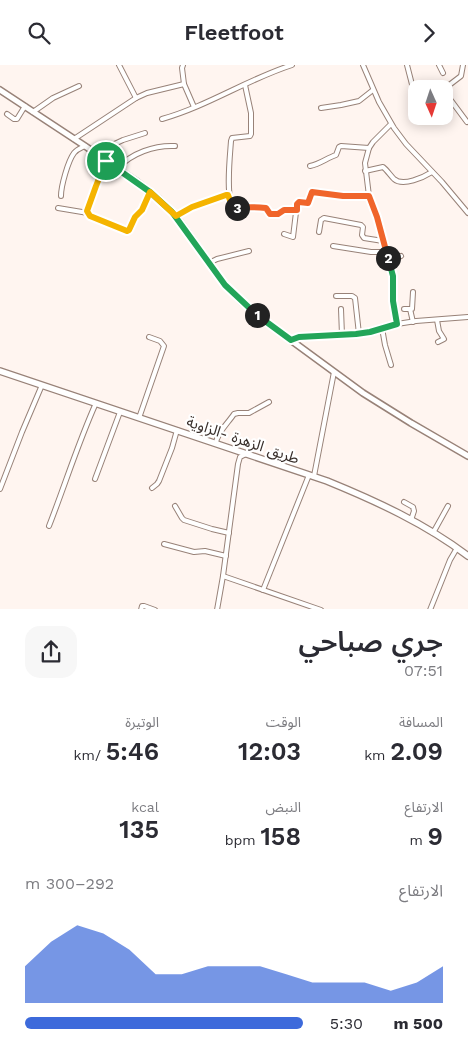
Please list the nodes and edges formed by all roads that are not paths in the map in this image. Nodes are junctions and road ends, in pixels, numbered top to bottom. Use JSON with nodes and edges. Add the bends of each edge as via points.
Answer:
{"nodes":[{"id":1,"x":120,"y":65,"type":"edge"},
{"id":2,"x":183,"y":65,"type":"edge"},
{"id":3,"x":275,"y":65,"type":"edge"},
{"id":4,"x":292,"y":65,"type":"edge"},
{"id":5,"x":363,"y":65,"type":"edge"},
{"id":6,"x":406,"y":65,"type":"edge"},
{"id":7,"x":439,"y":65,"type":"edge"},
{"id":8,"x":463,"y":65,"type":"edge"},
{"id":9,"x":277,"y":70,"type":"junction"},
{"id":10,"x":443,"y":73,"type":"dead end"},
{"id":11,"x":410,"y":80,"type":"edge"},
{"id":12,"x":184,"y":84,"type":"junction"},
{"id":13,"x":245,"y":85,"type":"junction"},
{"id":14,"x":79,"y":86,"type":"dead end"},
{"id":15,"x":0,"y":89,"type":"edge"},
{"id":16,"x":373,"y":90,"type":"junction"},
{"id":17,"x":136,"y":99,"type":"junction"},
{"id":18,"x":25,"y":106,"type":"junction"},
{"id":19,"x":194,"y":107,"type":"junction"},
{"id":20,"x":321,"y":108,"type":"dead end"},
{"id":21,"x":34,"y":112,"type":"junction"},
{"id":22,"x":7,"y":114,"type":"dead end"},
{"id":23,"x":162,"y":119,"type":"dead end"},
{"id":24,"x":467,"y":122,"type":"edge"},
{"id":25,"x":392,"y":124,"type":"junction"},
{"id":26,"x":146,"y":133,"type":"dead end"},
{"id":27,"x":74,"y":139,"type":"junction"},
{"id":28,"x":85,"y":146,"type":"junction"},
{"id":29,"x":175,"y":147,"type":"dead end"},
{"id":30,"x":369,"y":148,"type":"junction"},
{"id":31,"x":100,"y":156,"type":"junction"},
{"id":32,"x":106,"y":161,"type":"junction"},
{"id":33,"x":310,"y":166,"type":"dead end"},
{"id":34,"x":117,"y":169,"type":"junction"},
{"id":35,"x":365,"y":171,"type":"junction"},
{"id":36,"x":432,"y":172,"type":"junction"},
{"id":37,"x":150,"y":192,"type":"junction"},
{"id":38,"x":228,"y":195,"type":"junction"},
{"id":39,"x":369,"y":196,"type":"junction"},
{"id":40,"x":61,"y":197,"type":"dead end"},
{"id":41,"x":58,"y":207,"type":"dead end"},
{"id":42,"x":297,"y":210,"type":"junction"},
{"id":43,"x":88,"y":213,"type":"junction"},
{"id":44,"x":468,"y":213,"type":"edge"},
{"id":45,"x":176,"y":216,"type":"junction"},
{"id":46,"x":319,"y":232,"type":"dead end"},
{"id":47,"x":284,"y":235,"type":"dead end"},
{"id":48,"x":383,"y":241,"type":"junction"},
{"id":49,"x":333,"y":246,"type":"dead end"},
{"id":50,"x":249,"y":251,"type":"dead end"},
{"id":51,"x":386,"y":252,"type":"junction"},
{"id":52,"x":401,"y":257,"type":"dead end"},
{"id":53,"x":389,"y":262,"type":"junction"},
{"id":54,"x":209,"y":263,"type":"junction"},
{"id":55,"x":413,"y":292,"type":"dead end"},
{"id":56,"x":336,"y":296,"type":"dead end"},
{"id":57,"x":341,"y":309,"type":"dead end"},
{"id":58,"x":468,"y":317,"type":"edge"},
{"id":59,"x":437,"y":320,"type":"junction"},
{"id":60,"x":412,"y":322,"type":"junction"},
{"id":61,"x":397,"y":324,"type":"junction"},
{"id":62,"x":382,"y":328,"type":"junction"},
{"id":63,"x":359,"y":334,"type":"junction"},
{"id":64,"x":342,"y":335,"type":"junction"},
{"id":65,"x":149,"y":337,"type":"dead end"},
{"id":66,"x":291,"y":340,"type":"junction"},
{"id":67,"x":438,"y":342,"type":"dead end"},
{"id":68,"x":391,"y":365,"type":"dead end"},
{"id":69,"x":0,"y":371,"type":"edge"},
{"id":70,"x":334,"y":372,"type":"junction"},
{"id":71,"x":42,"y":385,"type":"junction"},
{"id":72,"x":96,"y":403,"type":"junction"},
{"id":73,"x":269,"y":403,"type":"dead end"},
{"id":74,"x":120,"y":412,"type":"junction"},
{"id":75,"x":139,"y":418,"type":"junction"},
{"id":76,"x":177,"y":431,"type":"junction"},
{"id":77,"x":216,"y":443,"type":"junction"},
{"id":78,"x":246,"y":454,"type":"junction"},
{"id":79,"x":468,"y":456,"type":"edge"},
{"id":80,"x":312,"y":476,"type":"junction"},
{"id":81,"x":95,"y":479,"type":"dead end"},
{"id":82,"x":152,"y":488,"type":"dead end"},
{"id":83,"x":0,"y":489,"type":"edge"},
{"id":84,"x":404,"y":502,"type":"dead end"},
{"id":85,"x":176,"y":506,"type":"dead end"},
{"id":86,"x":448,"y":506,"type":"dead end"},
{"id":87,"x":411,"y":520,"type":"junction"},
{"id":88,"x":48,"y":526,"type":"dead end"},
{"id":89,"x":229,"y":533,"type":"junction"},
{"id":90,"x":433,"y":533,"type":"junction"},
{"id":91,"x":164,"y":544,"type":"dead end"},
{"id":92,"x":457,"y":547,"type":"junction"},
{"id":93,"x":226,"y":556,"type":"junction"},
{"id":94,"x":468,"y":556,"type":"edge"},
{"id":95,"x":223,"y":575,"type":"junction"},
{"id":96,"x":263,"y":590,"type":"junction"},
{"id":97,"x":140,"y":609,"type":"edge"},
{"id":98,"x":155,"y":609,"type":"edge"},
{"id":99,"x":217,"y":609,"type":"edge"},
{"id":100,"x":321,"y":609,"type":"edge"},
{"id":101,"x":430,"y":609,"type":"edge"}],
"edges":[{"from":1,"to":17,"type":"street"},
{"from":2,"to":12,"type":"street"},
{"from":3,"to":9,"type":"street"},
{"from":4,"to":9,"type":"street"},
{"from":5,"to":16,"type":"street"},
{"from":6,"to":11,"type":"street"},
{"from":7,"to":10,"type":"street"},
{"from":8,"to":24,"type":"street","via":[[460,76],[444,91]]},
{"from":9,"to":13,"type":"street"},
{"from":12,"to":17,"type":"street"},
{"from":12,"to":19,"type":"street"},
{"from":13,"to":19,"type":"street"},
{"from":13,"to":38,"type":"street","via":[[252,134],[231,139]]},
{"from":14,"to":21,"type":"street","via":[[53,98]]},
{"from":15,"to":18,"type":"main road"},
{"from":16,"to":20,"type":"street","via":[[359,101]]},
{"from":16,"to":25,"type":"street"},
{"from":17,"to":27,"type":"street"},
{"from":18,"to":21,"type":"main road"},
{"from":18,"to":22,"type":"street","via":[[17,119]]},
{"from":19,"to":23,"type":"street"},
{"from":21,"to":27,"type":"main road"},
{"from":25,"to":30,"type":"street","via":[[376,137]]},
{"from":25,"to":36,"type":"street"},
{"from":26,"to":31,"type":"street","via":[[116,143]]},
{"from":27,"to":28,"type":"main road"},
{"from":28,"to":31,"type":"main road"},
{"from":28,"to":40,"type":"street","via":[[73,155],[62,183]]},
{"from":29,"to":34,"type":"street","via":[[165,146],[137,154]]},
{"from":30,"to":33,"type":"street","via":[[341,146],[336,155]]},
{"from":30,"to":35,"type":"street"},
{"from":31,"to":32,"type":"main road"},
{"from":32,"to":34,"type":"main road"},
{"from":32,"to":43,"type":"street"},
{"from":34,"to":37,"type":"main road"},
{"from":35,"to":36,"type":"street","via":[[383,167],[393,179],[401,182]]},
{"from":35,"to":39,"type":"street"},
{"from":36,"to":44,"type":"street"},
{"from":37,"to":43,"type":"street","via":[[128,230]]},
{"from":37,"to":45,"type":"main road"},
{"from":38,"to":42,"type":"street","via":[[234,209],[266,208],[270,215]]},
{"from":38,"to":45,"type":"street"},
{"from":39,"to":42,"type":"street","via":[[312,192],[309,203],[298,203]]},
{"from":39,"to":48,"type":"street"},
{"from":41,"to":43,"type":"street"},
{"from":42,"to":47,"type":"street","via":[[293,236]]},
{"from":45,"to":54,"type":"main road"},
{"from":46,"to":48,"type":"street","via":[[324,218],[361,225],[364,238]]},
{"from":48,"to":51,"type":"street"},
{"from":49,"to":51,"type":"street","via":[[372,253]]},
{"from":50,"to":54,"type":"street"},
{"from":51,"to":53,"type":"street"},
{"from":52,"to":53,"type":"street"},
{"from":53,"to":61,"type":"street"},
{"from":54,"to":66,"type":"main road","via":[[238,298]]},
{"from":55,"to":60,"type":"street","via":[[412,309],[404,309],[410,309]]},
{"from":56,"to":63,"type":"street","via":[[355,298]]},
{"from":57,"to":64,"type":"street"},
{"from":58,"to":59,"type":"street"},
{"from":59,"to":60,"type":"street"},
{"from":59,"to":67,"type":"street","via":[[444,339]]},
{"from":60,"to":61,"type":"street"},
{"from":61,"to":62,"type":"street"},
{"from":62,"to":63,"type":"street"},
{"from":62,"to":68,"type":"street"},
{"from":63,"to":64,"type":"street"},
{"from":64,"to":66,"type":"street"},
{"from":65,"to":75,"type":"street","via":[[164,346]]},
{"from":66,"to":70,"type":"main road"},
{"from":69,"to":71,"type":"main road","name":"طريق الزهرة -الزاوية"},
{"from":70,"to":79,"type":"main road","via":[[394,413]]},
{"from":70,"to":80,"type":"street"},
{"from":71,"to":72,"type":"main road","name":"طريق الزهرة -الزاوية"},
{"from":71,"to":83,"type":"street"},
{"from":72,"to":74,"type":"main road","name":"طريق الزهرة -الزاوية"},
{"from":72,"to":88,"type":"street"},
{"from":73,"to":77,"type":"street","via":[[249,413],[234,415]]},
{"from":74,"to":75,"type":"main road","name":"طريق الزهرة -الزاوية"},
{"from":74,"to":81,"type":"street"},
{"from":75,"to":76,"type":"main road","name":"طريق الزهرة -الزاوية"},
{"from":76,"to":77,"type":"main road","name":"طريق الزهرة -الزاوية"},
{"from":76,"to":82,"type":"street","via":[[158,481]]},
{"from":77,"to":78,"type":"main road","name":"طريق الزهرة -الزاوية"},
{"from":78,"to":80,"type":"main road","name":"طريق الزهرة -الزاوية"},
{"from":78,"to":89,"type":"street","via":[[239,460]]},
{"from":80,"to":87,"type":"main road","name":"طريق الزهرة -الزاوية"},
{"from":80,"to":96,"type":"street"},
{"from":84,"to":87,"type":"street","via":[[413,507]]},
{"from":85,"to":89,"type":"street","via":[[184,520]]},
{"from":86,"to":90,"type":"street"},
{"from":87,"to":90,"type":"main road","name":"طريق الزهرة -الزاوية"},
{"from":89,"to":93,"type":"street"},
{"from":90,"to":92,"type":"main road","name":"طريق الزهرة -الزاوية"},
{"from":91,"to":93,"type":"street"},
{"from":92,"to":94,"type":"main road","name":"طريق الزهرة -الزاوية"},
{"from":92,"to":101,"type":"street"},
{"from":93,"to":95,"type":"street"},
{"from":95,"to":96,"type":"street"},
{"from":95,"to":99,"type":"street"},
{"from":96,"to":100,"type":"street"},
{"from":97,"to":98,"type":"street","via":[[144,606]]}]}
